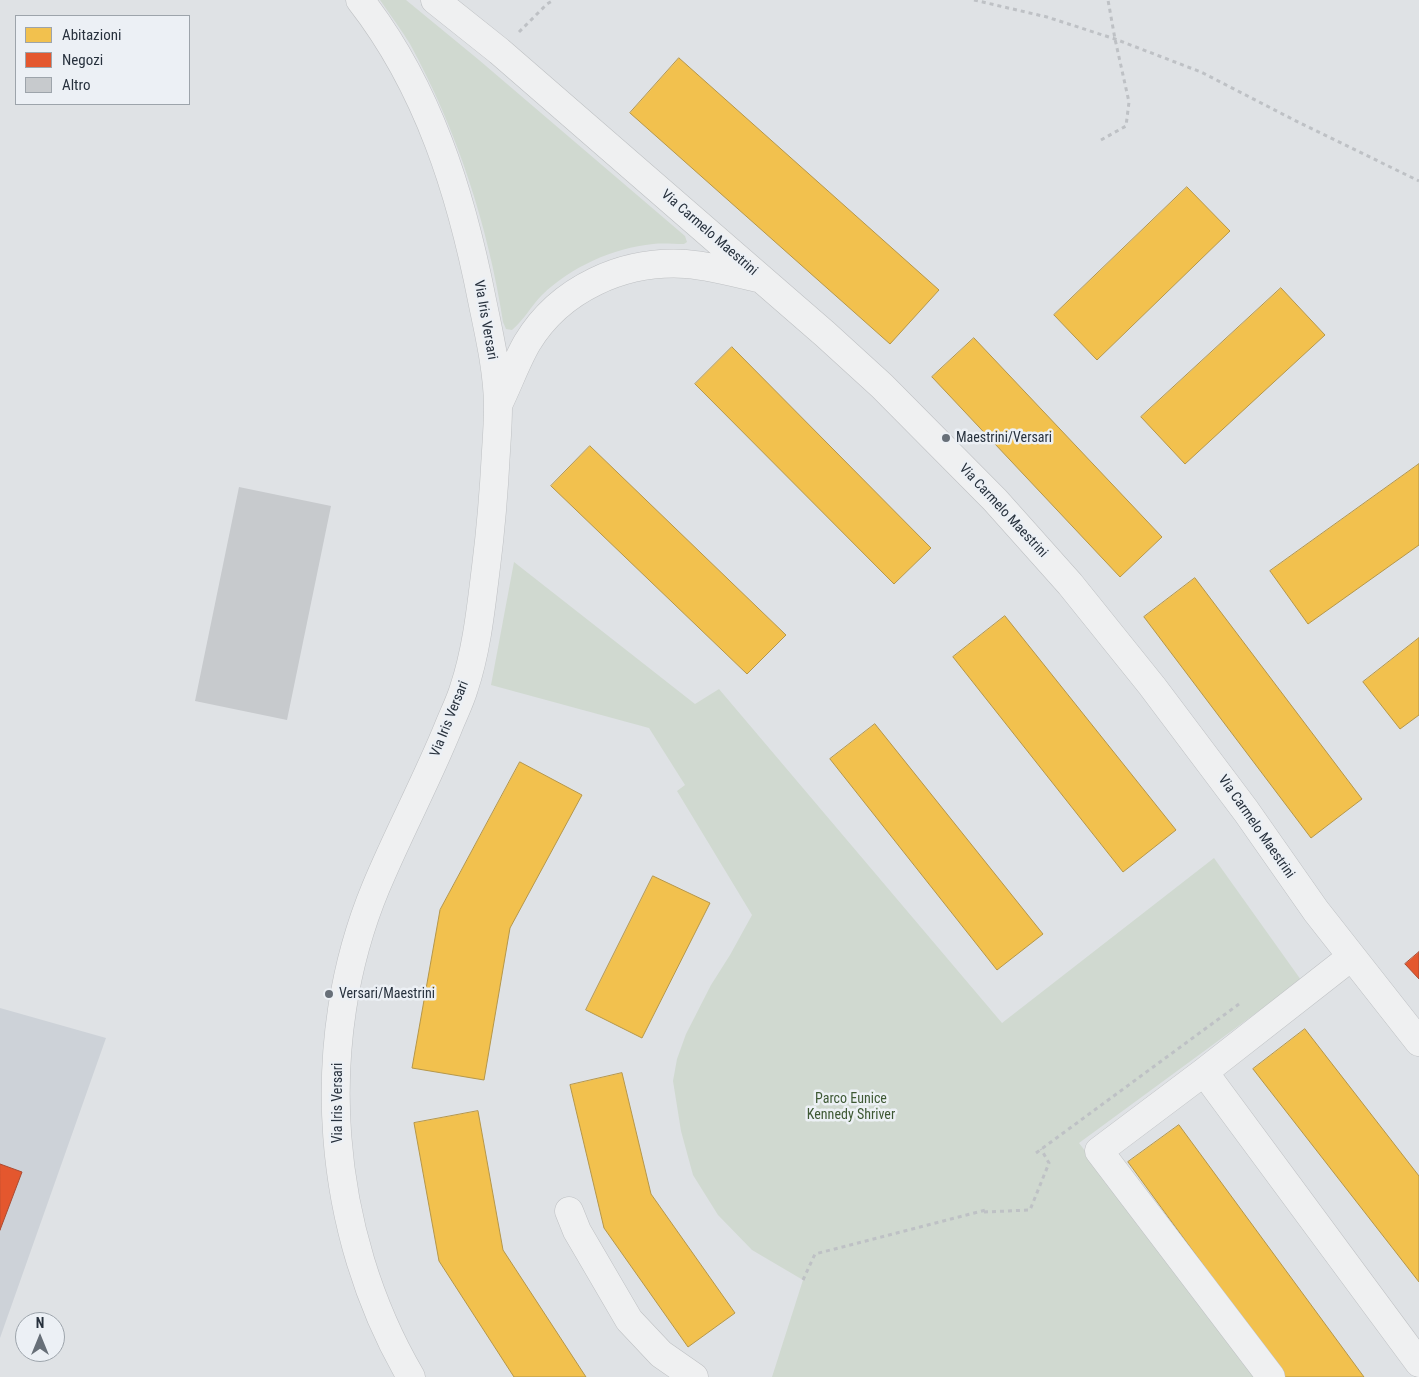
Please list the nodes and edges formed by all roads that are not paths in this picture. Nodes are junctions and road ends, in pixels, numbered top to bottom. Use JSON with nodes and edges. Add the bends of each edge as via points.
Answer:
{"nodes":[{"id":1,"x":360,"y":0,"type":"edge"},
{"id":2,"x":435,"y":0,"type":"edge"},
{"id":3,"x":763,"y":280,"type":"junction"},
{"id":4,"x":498,"y":406,"type":"junction"},
{"id":5,"x":1351,"y":957,"type":"junction"},
{"id":6,"x":1419,"y":1042,"type":"edge"},
{"id":7,"x":1204,"y":1072,"type":"junction"},
{"id":8,"x":569,"y":1211,"type":"dead end"},
{"id":9,"x":1419,"y":1364,"type":"edge"},
{"id":10,"x":411,"y":1377,"type":"edge"},
{"id":11,"x":694,"y":1377,"type":"edge"},
{"id":12,"x":1271,"y":1377,"type":"edge"}],
"edges":[{"from":1,"to":4,"type":"street","name":"Via Iris Versari","via":[[400,59],[435,132],[455,184],[474,256]]},
{"from":2,"to":3,"type":"street","name":"Via Carmelo Maestrini","via":[[499,51]]},
{"from":3,"to":4,"type":"street","via":[[705,266],[668,264],[614,273],[594,282],[560,304],[534,333]]},
{"from":3,"to":5,"type":"street","name":"Via Carmelo Maestrini","via":[[882,386],[1039,547],[1164,701]]},
{"from":4,"to":10,"type":"street","name":"Via Iris Versari","via":[[489,545],[469,671],[443,739],[365,917],[349,973],[340,1028],[336,1116],[347,1206],[374,1303]]},
{"from":5,"to":6,"type":"street","name":"Via Carmelo Maestrini"},
{"from":5,"to":7,"type":"street"},
{"from":7,"to":9,"type":"street"},
{"from":7,"to":12,"type":"street","via":[[1099,1151]]},
{"from":8,"to":11,"type":"street","via":[[628,1320],[661,1354]]}]}
